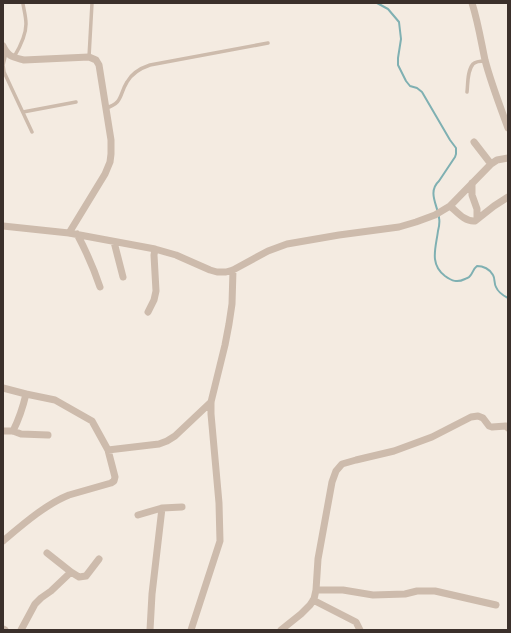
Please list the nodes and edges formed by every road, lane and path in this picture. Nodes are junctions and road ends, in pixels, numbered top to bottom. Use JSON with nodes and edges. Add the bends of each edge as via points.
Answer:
{"nodes":[{"id":1,"x":92,"y":3,"type":"edge"},
{"id":2,"x":472,"y":3,"type":"edge"},
{"id":3,"x":23,"y":4,"type":"dead end"},
{"id":4,"x":268,"y":44,"type":"dead end"},
{"id":5,"x":5,"y":49,"type":"edge"},
{"id":6,"x":14,"y":57,"type":"junction"},
{"id":7,"x":89,"y":57,"type":"junction"},
{"id":8,"x":486,"y":61,"type":"junction"},
{"id":9,"x":467,"y":92,"type":"dead end"},
{"id":10,"x":76,"y":102,"type":"dead end"},
{"id":11,"x":106,"y":108,"type":"junction"},
{"id":12,"x":23,"y":112,"type":"junction"},
{"id":13,"x":508,"y":128,"type":"edge"},
{"id":14,"x":32,"y":132,"type":"dead end"},
{"id":15,"x":474,"y":142,"type":"dead end"},
{"id":16,"x":508,"y":158,"type":"edge"},
{"id":17,"x":491,"y":164,"type":"junction"},
{"id":18,"x":472,"y":183,"type":"junction"},
{"id":19,"x":508,"y":197,"type":"edge"},
{"id":20,"x":447,"y":208,"type":"junction"},
{"id":21,"x":477,"y":219,"type":"junction"},
{"id":22,"x":3,"y":226,"type":"edge"},
{"id":23,"x":73,"y":234,"type":"junction"},
{"id":24,"x":114,"y":242,"type":"junction"},
{"id":25,"x":155,"y":249,"type":"junction"},
{"id":26,"x":233,"y":270,"type":"junction"},
{"id":27,"x":123,"y":276,"type":"dead end"},
{"id":28,"x":100,"y":287,"type":"dead end"},
{"id":29,"x":148,"y":312,"type":"dead end"},
{"id":30,"x":3,"y":388,"type":"edge"},
{"id":31,"x":26,"y":394,"type":"junction"},
{"id":32,"x":211,"y":402,"type":"junction"},
{"id":33,"x":508,"y":428,"type":"edge"},
{"id":34,"x":3,"y":431,"type":"edge"},
{"id":35,"x":13,"y":431,"type":"junction"},
{"id":36,"x":48,"y":435,"type":"dead end"},
{"id":37,"x":108,"y":450,"type":"junction"},
{"id":38,"x":182,"y":507,"type":"dead end"},
{"id":39,"x":162,"y":508,"type":"junction"},
{"id":40,"x":138,"y":515,"type":"dead end"},
{"id":41,"x":3,"y":541,"type":"edge"},
{"id":42,"x":47,"y":553,"type":"dead end"},
{"id":43,"x":99,"y":559,"type":"dead end"},
{"id":44,"x":71,"y":572,"type":"junction"},
{"id":45,"x":316,"y":590,"type":"junction"},
{"id":46,"x":313,"y":600,"type":"junction"},
{"id":47,"x":496,"y":605,"type":"dead end"},
{"id":48,"x":21,"y":630,"type":"edge"},
{"id":49,"x":150,"y":630,"type":"edge"},
{"id":50,"x":191,"y":630,"type":"edge"},
{"id":51,"x":281,"y":630,"type":"edge"},
{"id":52,"x":360,"y":630,"type":"edge"}],
"edges":[{"from":1,"to":7,"type":"lane"},
{"from":2,"to":8,"type":"street"},
{"from":3,"to":6,"type":"lane","via":[[25,31]]},
{"from":4,"to":11,"type":"lane","via":[[145,67],[130,78],[118,103]]},
{"from":5,"to":6,"type":"street"},
{"from":5,"to":12,"type":"lane","via":[[4,72]]},
{"from":6,"to":7,"type":"street","via":[[24,60]]},
{"from":7,"to":11,"type":"street","via":[[96,60],[99,65]]},
{"from":8,"to":9,"type":"lane","via":[[472,66]]},
{"from":8,"to":13,"type":"street"},
{"from":10,"to":12,"type":"lane"},
{"from":11,"to":23,"type":"street","via":[[111,140],[110,162]]},
{"from":12,"to":14,"type":"lane"},
{"from":15,"to":17,"type":"street"},
{"from":16,"to":17,"type":"street"},
{"from":17,"to":18,"type":"street"},
{"from":18,"to":20,"type":"street"},
{"from":18,"to":21,"type":"street"},
{"from":19,"to":21,"type":"street"},
{"from":20,"to":21,"type":"street","via":[[465,219]]},
{"from":20,"to":26,"type":"street","via":[[435,215],[399,227],[287,244]]},
{"from":22,"to":23,"type":"street"},
{"from":23,"to":24,"type":"street"},
{"from":23,"to":28,"type":"street","via":[[89,259]]},
{"from":24,"to":25,"type":"street"},
{"from":24,"to":27,"type":"street"},
{"from":25,"to":26,"type":"street","via":[[210,270]]},
{"from":25,"to":29,"type":"street","via":[[156,292]]},
{"from":26,"to":32,"type":"street","via":[[229,324]]},
{"from":30,"to":31,"type":"street"},
{"from":31,"to":35,"type":"street"},
{"from":31,"to":37,"type":"street","via":[[55,400],[92,421]]},
{"from":32,"to":37,"type":"street","via":[[167,441]]},
{"from":32,"to":50,"type":"street","via":[[220,541]]},
{"from":33,"to":45,"type":"street","via":[[492,427],[478,416],[471,417],[432,437],[394,451],[342,464],[332,482],[318,559]]},
{"from":34,"to":35,"type":"street"},
{"from":35,"to":36,"type":"street","via":[[21,434]]},
{"from":37,"to":41,"type":"street","via":[[115,477],[111,484],[68,496],[50,505]]},
{"from":38,"to":39,"type":"street"},
{"from":39,"to":40,"type":"street"},
{"from":39,"to":49,"type":"street"},
{"from":42,"to":44,"type":"street"},
{"from":43,"to":44,"type":"street","via":[[86,576]]},
{"from":44,"to":48,"type":"street","via":[[35,604]]},
{"from":45,"to":46,"type":"street"},
{"from":45,"to":47,"type":"street","via":[[343,590],[373,596],[435,591]]},
{"from":46,"to":51,"type":"street","via":[[301,614]]},
{"from":46,"to":52,"type":"street","via":[[356,622]]}]}
